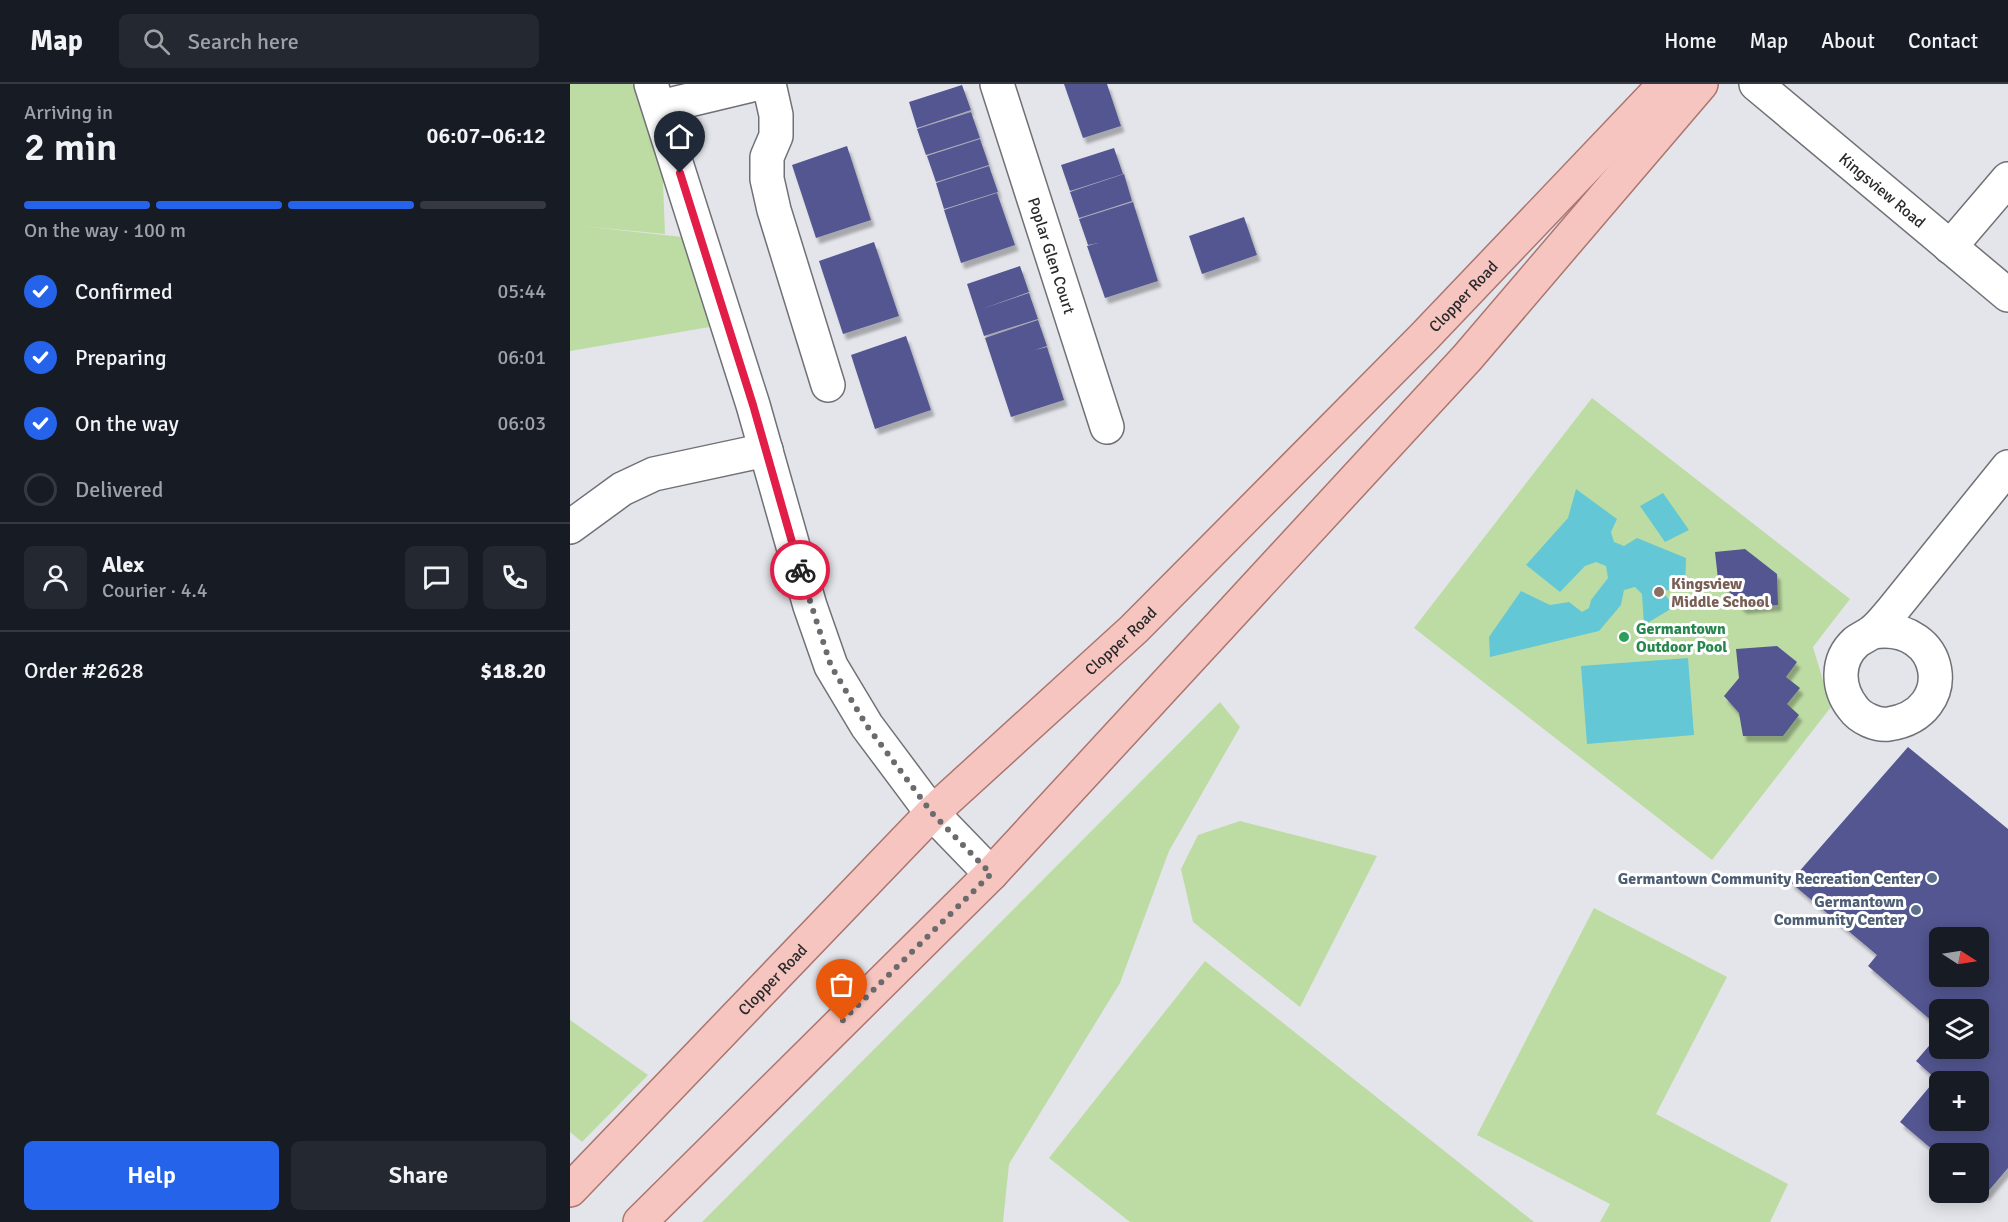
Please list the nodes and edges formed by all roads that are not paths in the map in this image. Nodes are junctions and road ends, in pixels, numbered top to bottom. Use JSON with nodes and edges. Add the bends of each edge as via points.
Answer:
{"nodes":[{"id":1,"x":756,"y":84,"type":"edge"},
{"id":2,"x":770,"y":84,"type":"edge"},
{"id":3,"x":997,"y":84,"type":"edge"},
{"id":4,"x":1665,"y":84,"type":"edge"},
{"id":5,"x":1701,"y":84,"type":"edge"},
{"id":6,"x":1756,"y":84,"type":"edge"},
{"id":7,"x":656,"y":96,"type":"edge"},
{"id":8,"x":2008,"y":179,"type":"edge"},
{"id":9,"x":1950,"y":247,"type":"junction"},
{"id":10,"x":2008,"y":295,"type":"edge"},
{"id":11,"x":828,"y":386,"type":"dead end"},
{"id":12,"x":1107,"y":427,"type":"dead end"},
{"id":13,"x":765,"y":450,"type":"junction"},
{"id":14,"x":2008,"y":467,"type":"edge"},
{"id":15,"x":570,"y":527,"type":"edge"},
{"id":16,"x":1873,"y":632,"type":"dead end"},
{"id":17,"x":932,"y":813,"type":"junction"},
{"id":18,"x":991,"y":874,"type":"junction"},
{"id":19,"x":570,"y":1190,"type":"edge"},
{"id":20,"x":652,"y":1215,"type":"edge"}],
"edges":[{"from":1,"to":7,"type":"street"},
{"from":2,"to":11,"type":"street","via":[[776,136],[767,157],[767,179]]},
{"from":3,"to":12,"type":"street","name":"Poplar Glen Court"},
{"from":4,"to":17,"type":"main road","name":"Clopper Road","via":[[1423,338],[1134,629]]},
{"from":5,"to":18,"type":"main road","via":[[1467,358]]},
{"from":6,"to":9,"type":"street","name":"Kingsview Road"},
{"from":7,"to":13,"type":"street"},
{"from":8,"to":9,"type":"street"},
{"from":9,"to":10,"type":"street","name":"Kingsview Road"},
{"from":13,"to":15,"type":"street","via":[[654,474],[622,489]]},
{"from":13,"to":17,"type":"street","via":[[831,666],[867,726]]},
{"from":14,"to":16,"type":"street"},
{"from":17,"to":18,"type":"street"},
{"from":17,"to":19,"type":"main road","name":"Clopper Road"},
{"from":18,"to":20,"type":"main road"}]}
